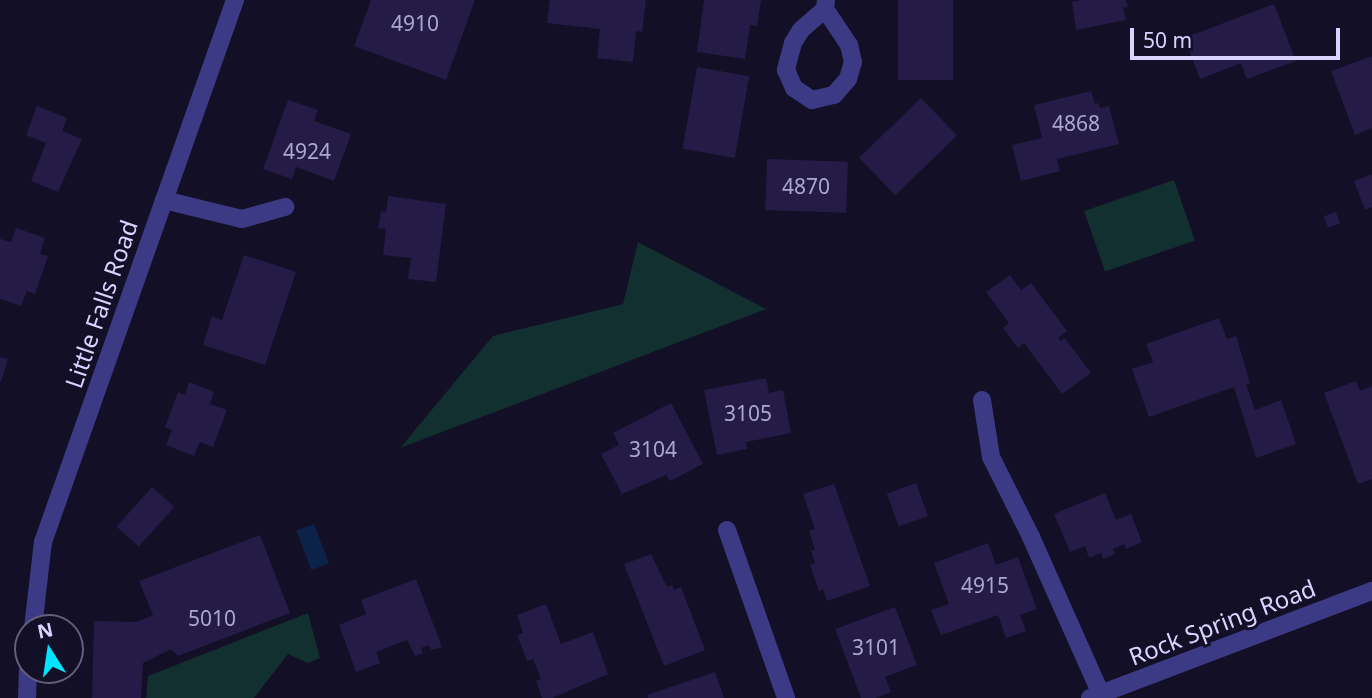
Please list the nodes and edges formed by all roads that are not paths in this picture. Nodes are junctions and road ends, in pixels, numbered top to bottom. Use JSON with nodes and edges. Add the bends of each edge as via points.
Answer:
{"nodes":[{"id":1,"x":235,"y":0,"type":"edge"},
{"id":2,"x":826,"y":4,"type":"edge"},
{"id":3,"x":164,"y":200,"type":"junction"},
{"id":4,"x":285,"y":207,"type":"dead end"},
{"id":5,"x":982,"y":400,"type":"dead end"},
{"id":6,"x":727,"y":530,"type":"dead end"},
{"id":7,"x":1372,"y":591,"type":"edge"},
{"id":8,"x":35,"y":614,"type":"edge"},
{"id":9,"x":1095,"y":696,"type":"edge"},
{"id":10,"x":786,"y":698,"type":"edge"}],
"edges":[{"from":1,"to":3,"type":"street","name":"Little Falls Road"},
{"from":2,"to":2,"type":"street","via":[[793,43],[786,70],[794,88],[812,100],[834,95],[848,79],[853,62],[849,45]]},
{"from":3,"to":4,"type":"street","via":[[242,219]]},
{"from":3,"to":8,"type":"street","name":"Little Falls Road","via":[[43,542]]},
{"from":5,"to":9,"type":"street","via":[[992,457],[1031,537]]},
{"from":6,"to":10,"type":"street"},
{"from":7,"to":9,"type":"street","name":"Rock Spring Road"}]}
